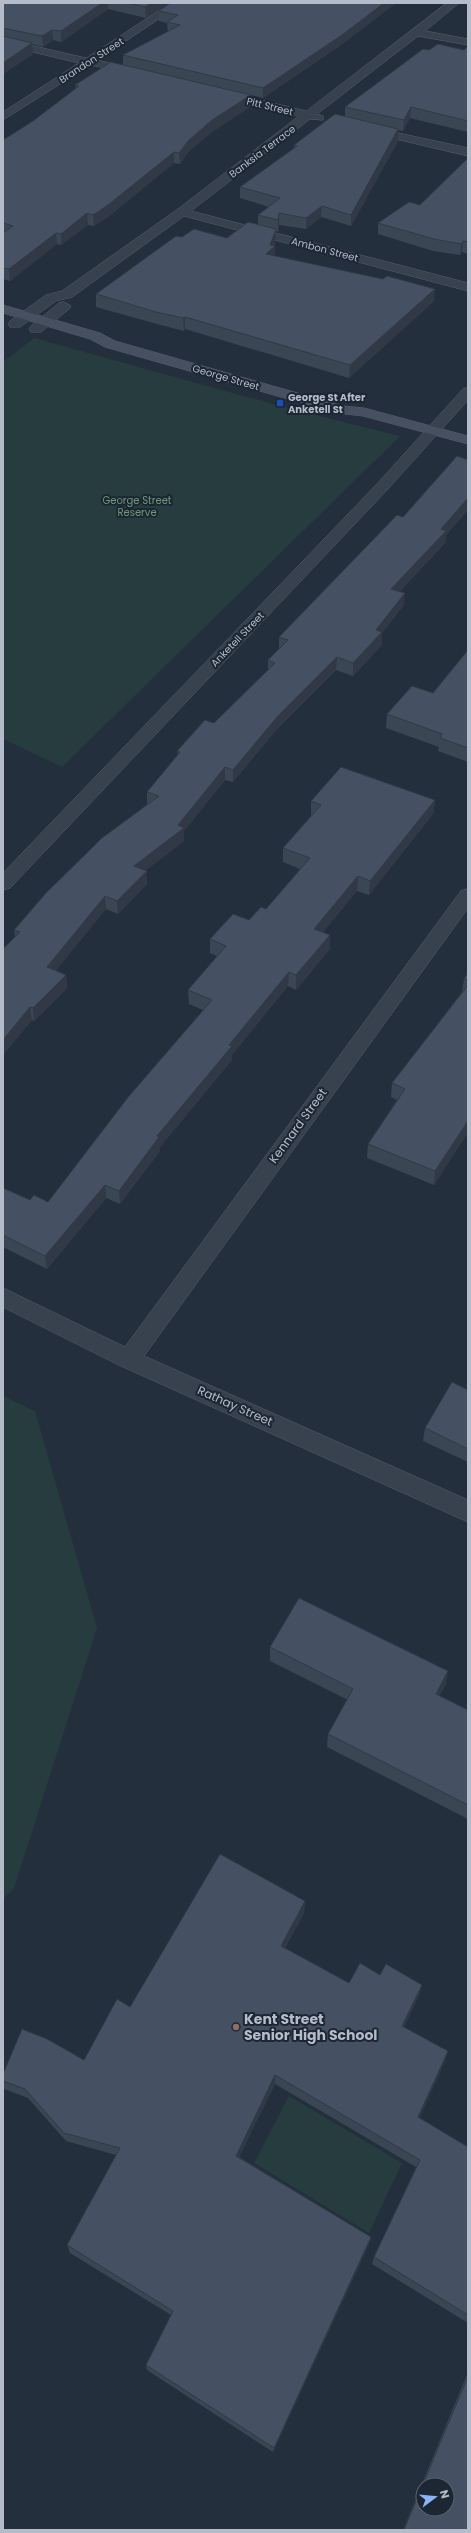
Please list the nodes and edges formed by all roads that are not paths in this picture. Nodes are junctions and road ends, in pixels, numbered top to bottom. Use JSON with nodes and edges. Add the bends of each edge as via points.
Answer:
{"nodes":[{"id":1,"x":178,"y":3,"type":"edge"},
{"id":2,"x":454,"y":3,"type":"edge"},
{"id":3,"x":415,"y":32,"type":"junction"},
{"id":4,"x":3,"y":42,"type":"edge"},
{"id":5,"x":468,"y":42,"type":"edge"},
{"id":6,"x":90,"y":61,"type":"junction"},
{"id":7,"x":142,"y":74,"type":"edge"},
{"id":8,"x":210,"y":91,"type":"edge"},
{"id":9,"x":310,"y":116,"type":"junction"},
{"id":10,"x":3,"y":117,"type":"edge"},
{"id":11,"x":331,"y":121,"type":"edge"},
{"id":12,"x":361,"y":128,"type":"edge"},
{"id":13,"x":468,"y":152,"type":"edge"},
{"id":14,"x":182,"y":212,"type":"junction"},
{"id":15,"x":468,"y":286,"type":"edge"},
{"id":16,"x":67,"y":294,"type":"junction"},
{"id":17,"x":3,"y":309,"type":"edge"},
{"id":18,"x":26,"y":315,"type":"junction"},
{"id":19,"x":9,"y":322,"type":"edge"},
{"id":20,"x":41,"y":325,"type":"junction"},
{"id":21,"x":468,"y":392,"type":"edge"},
{"id":22,"x":428,"y":435,"type":"junction"},
{"id":23,"x":468,"y":440,"type":"edge"},
{"id":24,"x":468,"y":452,"type":"edge"},
{"id":25,"x":3,"y":884,"type":"edge"},
{"id":26,"x":468,"y":895,"type":"edge"},
{"id":27,"x":3,"y":1297,"type":"edge"},
{"id":28,"x":129,"y":1358,"type":"junction"},
{"id":29,"x":468,"y":1511,"type":"edge"}],
"edges":[{"from":1,"to":6,"type":"street","name":"Brandon Street"},
{"from":2,"to":3,"type":"street","name":"Banksia Terrace"},
{"from":3,"to":5,"type":"street"},
{"from":3,"to":9,"type":"street","name":"Banksia Terrace"},
{"from":4,"to":6,"type":"street"},
{"from":6,"to":7,"type":"street"},
{"from":6,"to":10,"type":"street","name":"Brandon Street"},
{"from":8,"to":9,"type":"street","name":"Pitt Street"},
{"from":9,"to":11,"type":"street","name":"Pitt Street"},
{"from":9,"to":14,"type":"street","name":"Banksia Terrace"},
{"from":12,"to":13,"type":"street"},
{"from":14,"to":15,"type":"street","name":"Ambon Street"},
{"from":14,"to":16,"type":"street","name":"Banksia Terrace"},
{"from":16,"to":18,"type":"street","name":"Banksia Terrace","via":[[51,298]]},
{"from":16,"to":20,"type":"street","name":"Banksia Terrace","via":[[67,304]]},
{"from":17,"to":18,"type":"main road","name":"George Street"},
{"from":18,"to":19,"type":"street","name":"Banksia Terrace"},
{"from":18,"to":20,"type":"main road","name":"George Street"},
{"from":19,"to":20,"type":"main road","name":"George Street"},
{"from":20,"to":22,"type":"main road","name":"George Street","via":[[90,344],[110,344],[342,410],[354,419]]},
{"from":21,"to":22,"type":"street","name":"Anketell Street"},
{"from":22,"to":23,"type":"main road","name":"George Street"},
{"from":22,"to":24,"type":"main road","name":"George Street"},
{"from":22,"to":25,"type":"street","name":"Anketell Street","via":[[377,493]]},
{"from":26,"to":28,"type":"street","name":"Kennard Street"},
{"from":27,"to":28,"type":"street","name":"Rathay Street"},
{"from":28,"to":29,"type":"street","name":"Rathay Street"}]}
